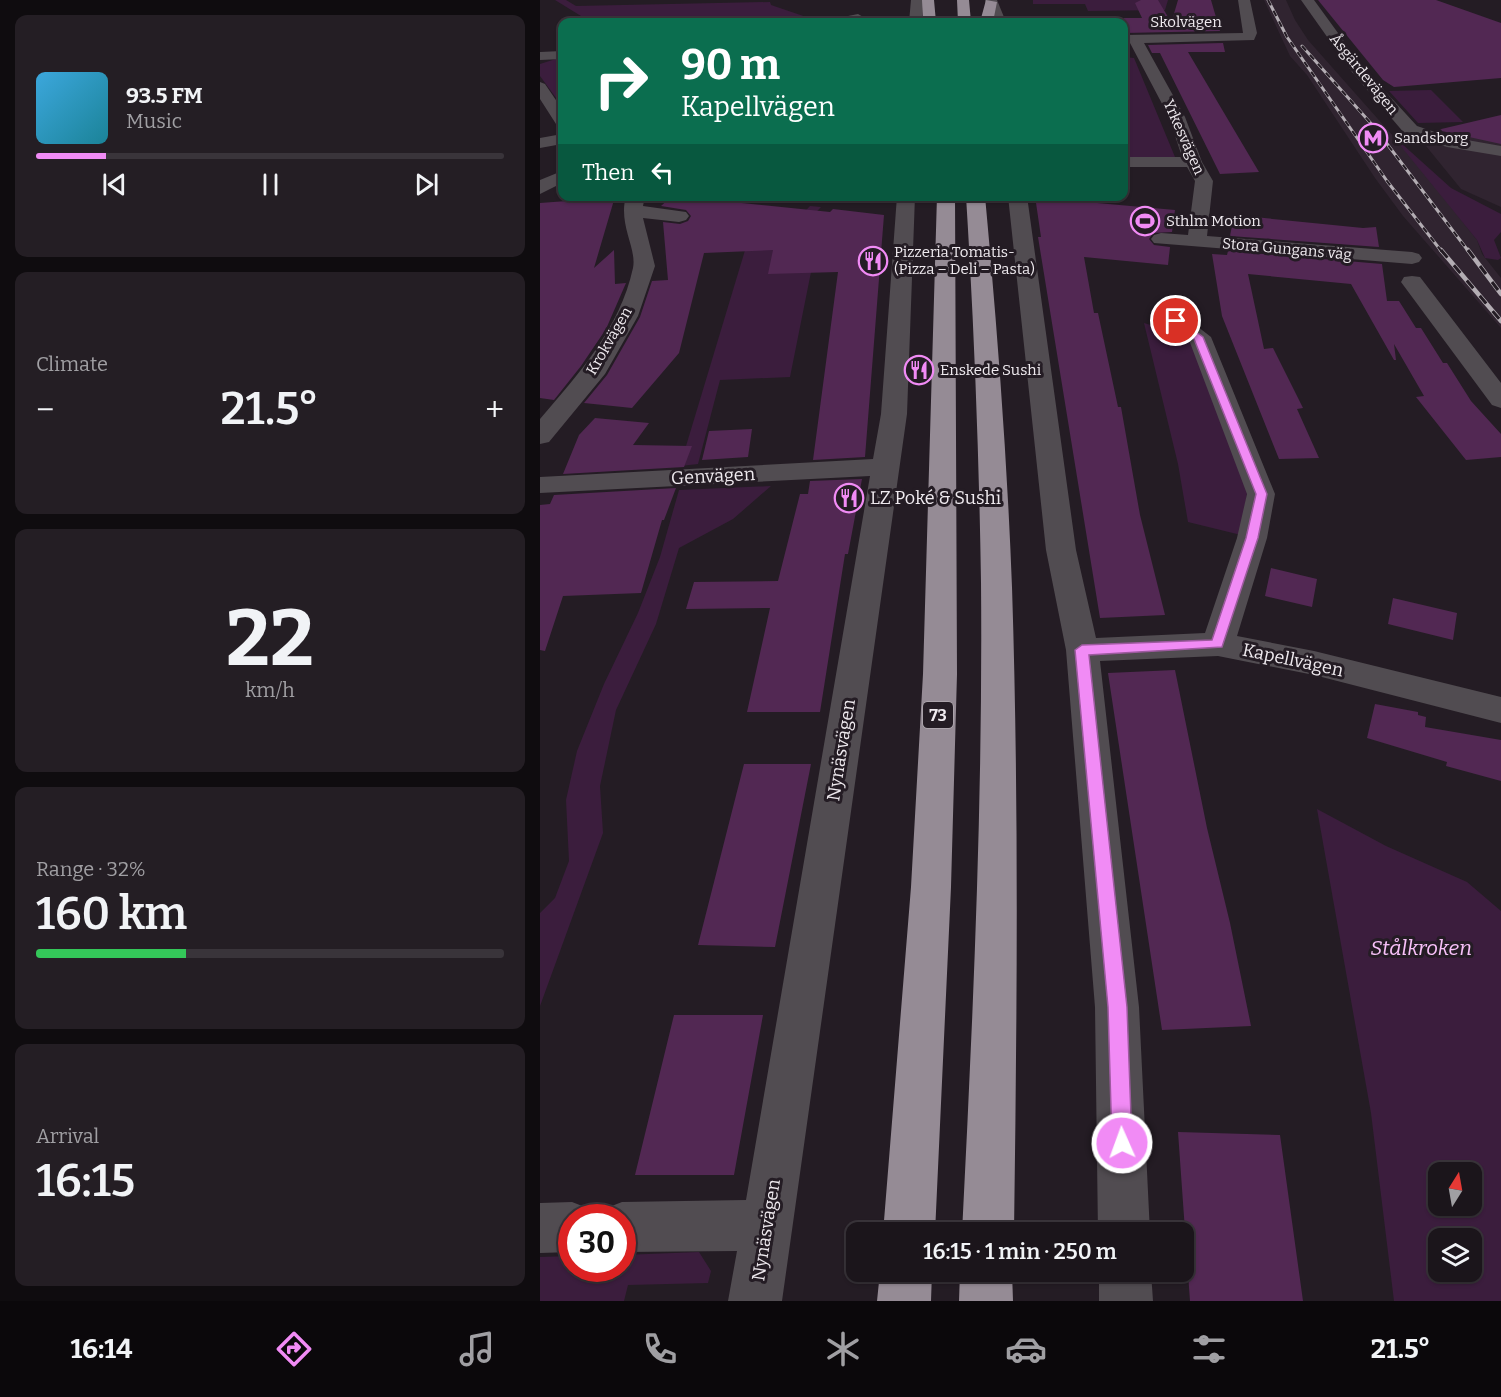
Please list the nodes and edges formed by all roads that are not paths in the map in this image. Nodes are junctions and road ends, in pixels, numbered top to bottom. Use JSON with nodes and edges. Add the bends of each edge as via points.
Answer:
{"nodes":[{"id":1,"x":916,"y":0,"type":"edge"},
{"id":2,"x":928,"y":0,"type":"edge"},
{"id":3,"x":942,"y":0,"type":"edge"},
{"id":4,"x":1244,"y":0,"type":"edge"},
{"id":5,"x":1307,"y":0,"type":"edge"},
{"id":6,"x":992,"y":1,"type":"edge"},
{"id":7,"x":916,"y":18,"type":"edge"},
{"id":8,"x":930,"y":18,"type":"edge"},
{"id":9,"x":943,"y":18,"type":"edge"},
{"id":10,"x":988,"y":18,"type":"edge"},
{"id":11,"x":998,"y":18,"type":"edge"},
{"id":12,"x":1129,"y":39,"type":"edge"},
{"id":13,"x":558,"y":55,"type":"edge"},
{"id":14,"x":540,"y":56,"type":"edge"},
{"id":15,"x":540,"y":87,"type":"edge"},
{"id":16,"x":558,"y":114,"type":"edge"},
{"id":17,"x":558,"y":140,"type":"edge"},
{"id":18,"x":540,"y":143,"type":"edge"},
{"id":19,"x":1501,"y":151,"type":"edge"},
{"id":20,"x":1128,"y":162,"type":"edge"},
{"id":21,"x":1193,"y":162,"type":"junction"},
{"id":22,"x":553,"y":184,"type":"edge"},
{"id":23,"x":540,"y":199,"type":"edge"},
{"id":24,"x":906,"y":201,"type":"edge"},
{"id":25,"x":946,"y":201,"type":"edge"},
{"id":26,"x":975,"y":201,"type":"edge"},
{"id":27,"x":1018,"y":201,"type":"edge"},
{"id":28,"x":634,"y":204,"type":"edge"},
{"id":29,"x":678,"y":216,"type":"dead end"},
{"id":30,"x":1161,"y":239,"type":"dead end"},
{"id":31,"x":1196,"y":242,"type":"junction"},
{"id":32,"x":1412,"y":258,"type":"dead end"},
{"id":33,"x":1412,"y":282,"type":"dead end"},
{"id":34,"x":1176,"y":321,"type":"dead end"},
{"id":35,"x":1501,"y":400,"type":"edge"},
{"id":36,"x":540,"y":436,"type":"edge"},
{"id":37,"x":886,"y":467,"type":"junction"},
{"id":38,"x":540,"y":485,"type":"edge"},
{"id":39,"x":1218,"y":644,"type":"junction"},
{"id":40,"x":1082,"y":650,"type":"junction"},
{"id":41,"x":1501,"y":710,"type":"edge"},
{"id":42,"x":910,"y":1222,"type":"edge"},
{"id":43,"x":988,"y":1222,"type":"edge"},
{"id":44,"x":1124,"y":1222,"type":"edge"},
{"id":45,"x":766,"y":1225,"type":"junction"},
{"id":46,"x":558,"y":1227,"type":"edge"},
{"id":47,"x":636,"y":1227,"type":"edge"},
{"id":48,"x":540,"y":1228,"type":"edge"},
{"id":49,"x":905,"y":1282,"type":"edge"},
{"id":50,"x":987,"y":1282,"type":"edge"},
{"id":51,"x":1125,"y":1282,"type":"edge"},
{"id":52,"x":755,"y":1301,"type":"edge"},
{"id":53,"x":904,"y":1301,"type":"edge"},
{"id":54,"x":986,"y":1301,"type":"edge"},
{"id":55,"x":1126,"y":1301,"type":"edge"}],
"edges":[{"from":1,"to":7,"type":"street"},
{"from":2,"to":8,"type":"highway"},
{"from":3,"to":9,"type":"highway"},
{"from":4,"to":12,"type":"street","name":"Skolvägen","via":[[1249,37]]},
{"from":5,"to":19,"type":"street","name":"Åsgärdevägen","via":[[1357,69],[1411,130],[1447,142]]},
{"from":6,"to":10,"type":"highway"},
{"from":6,"to":11,"type":"street"},
{"from":12,"to":21,"type":"street","name":"Yrkesvägen","via":[[1177,117]]},
{"from":13,"to":14,"type":"street"},
{"from":15,"to":16,"type":"street"},
{"from":17,"to":18,"type":"street"},
{"from":20,"to":21,"type":"street"},
{"from":21,"to":31,"type":"street","name":"Yrkesvägen","via":[[1204,181]]},
{"from":22,"to":23,"type":"street"},
{"from":24,"to":37,"type":"street","name":"Nynäsvägen","via":[[894,414]]},
{"from":25,"to":42,"type":"highway","number":"73","via":[[940,674]]},
{"from":26,"to":43,"type":"highway","via":[[994,516],[997,746]]},
{"from":27,"to":40,"type":"street","via":[[1061,550]]},
{"from":28,"to":29,"type":"street"},
{"from":28,"to":36,"type":"street","name":"Krokvägen","via":[[644,266],[627,316],[596,369]]},
{"from":30,"to":31,"type":"street","name":"Stora Gungans väg"},
{"from":31,"to":32,"type":"street","name":"Stora Gungans väg"},
{"from":33,"to":35,"type":"street"},
{"from":34,"to":39,"type":"street","via":[[1199,337],[1262,494]]},
{"from":37,"to":38,"type":"street","name":"Genvägen"},
{"from":37,"to":45,"type":"street","name":"Nynäsvägen"},
{"from":39,"to":40,"type":"street","name":"Kapellvägen"},
{"from":39,"to":41,"type":"street","name":"Kapellvägen","via":[[1314,663]]},
{"from":40,"to":44,"type":"street","via":[[1118,1007]]},
{"from":45,"to":47,"type":"street"},
{"from":45,"to":52,"type":"street","name":"Nynäsvägen"},
{"from":46,"to":48,"type":"street"},
{"from":49,"to":53,"type":"highway"},
{"from":50,"to":54,"type":"highway"},
{"from":51,"to":55,"type":"street"}]}
